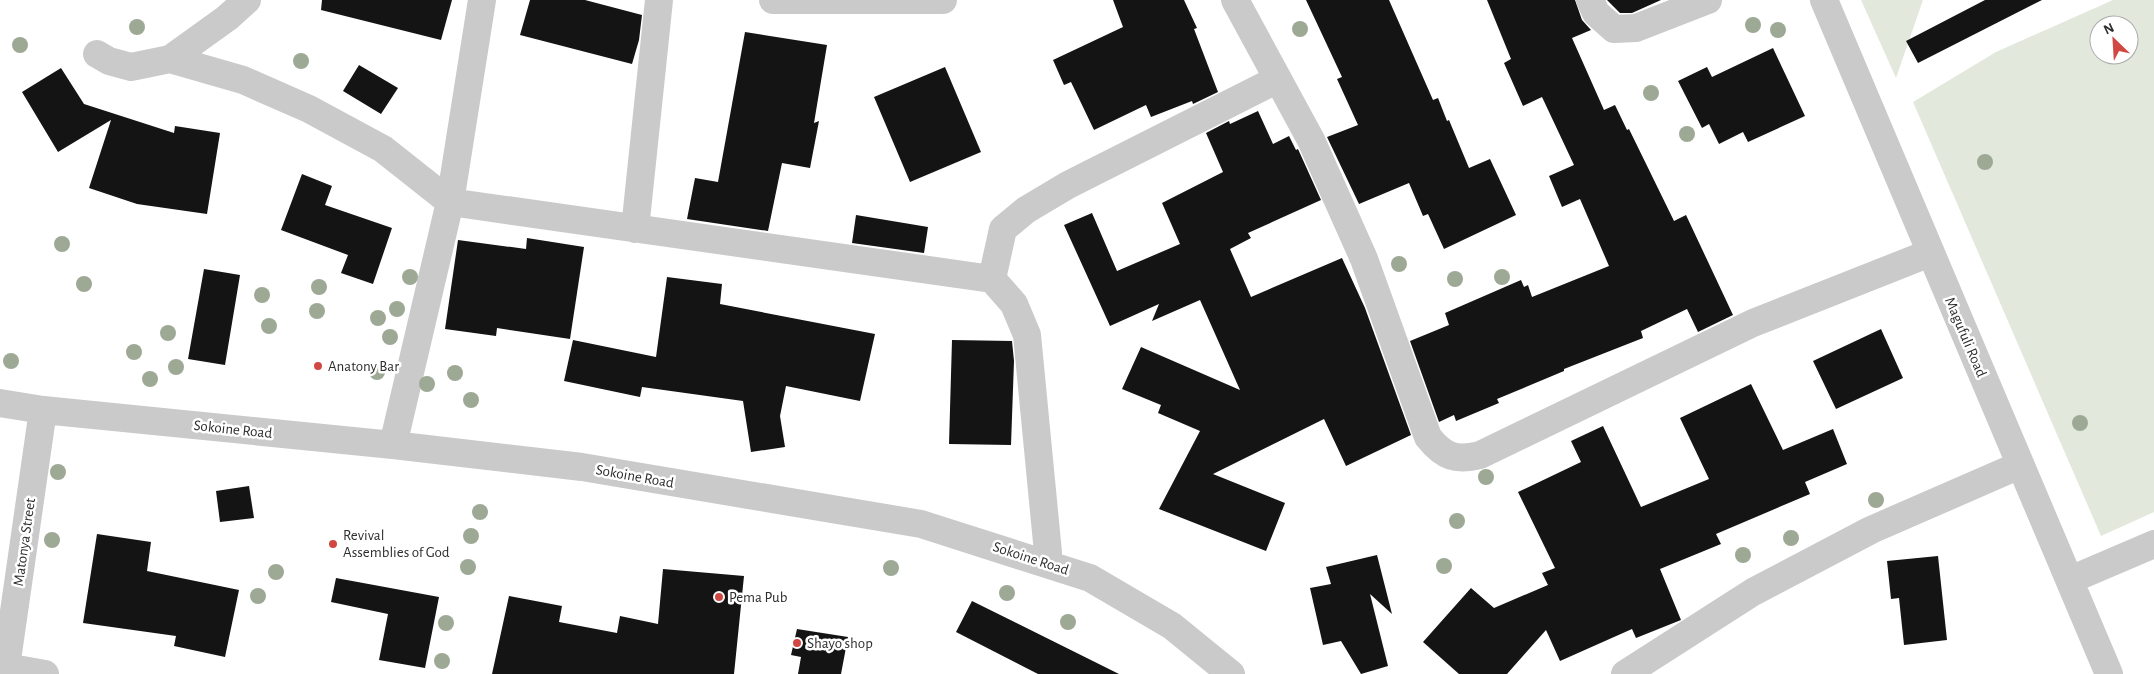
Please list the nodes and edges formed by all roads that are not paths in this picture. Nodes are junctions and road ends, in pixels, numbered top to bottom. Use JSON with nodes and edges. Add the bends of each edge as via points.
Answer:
{"nodes":[{"id":1,"x":246,"y":0,"type":"edge"},
{"id":2,"x":482,"y":0,"type":"edge"},
{"id":3,"x":658,"y":0,"type":"edge"},
{"id":4,"x":773,"y":0,"type":"edge"},
{"id":5,"x":943,"y":0,"type":"edge"},
{"id":6,"x":1234,"y":0,"type":"edge"},
{"id":7,"x":1590,"y":0,"type":"edge"},
{"id":8,"x":1708,"y":0,"type":"edge"},
{"id":9,"x":1824,"y":0,"type":"edge"},
{"id":10,"x":97,"y":54,"type":"dead end"},
{"id":11,"x":170,"y":59,"type":"junction"},
{"id":12,"x":1278,"y":79,"type":"junction"},
{"id":13,"x":450,"y":202,"type":"junction"},
{"id":14,"x":635,"y":229,"type":"junction"},
{"id":15,"x":1930,"y":253,"type":"junction"},
{"id":16,"x":992,"y":279,"type":"junction"},
{"id":17,"x":0,"y":403,"type":"edge"},
{"id":18,"x":43,"y":410,"type":"junction"},
{"id":19,"x":393,"y":445,"type":"junction"},
{"id":20,"x":2020,"y":465,"type":"junction"},
{"id":21,"x":2154,"y":544,"type":"edge"},
{"id":22,"x":1049,"y":563,"type":"junction"},
{"id":23,"x":2070,"y":580,"type":"junction"},
{"id":24,"x":5,"y":670,"type":"edge"},
{"id":25,"x":45,"y":674,"type":"edge"},
{"id":26,"x":1231,"y":674,"type":"edge"},
{"id":27,"x":1625,"y":674,"type":"edge"},
{"id":28,"x":2109,"y":674,"type":"edge"}],
"edges":[{"from":1,"to":11,"type":"street","via":[[227,18]]},
{"from":2,"to":13,"type":"street"},
{"from":3,"to":14,"type":"street"},
{"from":4,"to":5,"type":"street"},
{"from":6,"to":12,"type":"street"},
{"from":7,"to":8,"type":"street","via":[[1596,13],[1614,30],[1636,28]]},
{"from":9,"to":15,"type":"street","name":"Magufuli Road"},
{"from":10,"to":11,"type":"street","via":[[131,67]]},
{"from":11,"to":13,"type":"street","via":[[243,80],[309,109],[383,149]]},
{"from":12,"to":15,"type":"street","via":[[1311,140],[1364,259],[1428,437],[1438,449],[1452,456],[1480,455],[1753,323]]},
{"from":12,"to":16,"type":"street","via":[[1068,185],[1026,210],[1003,229]]},
{"from":13,"to":14,"type":"street"},
{"from":13,"to":19,"type":"street"},
{"from":14,"to":16,"type":"street"},
{"from":15,"to":20,"type":"street","name":"Magufuli Road"},
{"from":16,"to":22,"type":"street","via":[[1014,304],[1027,335]]},
{"from":17,"to":18,"type":"street","name":"Sokoine Road"},
{"from":18,"to":19,"type":"street","name":"Sokoine Road"},
{"from":18,"to":24,"type":"street","name":"Matonya Street"},
{"from":19,"to":22,"type":"street","name":"Sokoine Road","via":[[582,467],[921,524]]},
{"from":20,"to":23,"type":"street","name":"Magufuli Road"},
{"from":20,"to":27,"type":"street","via":[[1862,534],[1753,592]]},
{"from":21,"to":23,"type":"street"},
{"from":22,"to":26,"type":"street","name":"Sokoine Road","via":[[1090,578],[1172,626]]},
{"from":23,"to":28,"type":"street","name":"Magufuli Road"},
{"from":24,"to":25,"type":"street"}]}
